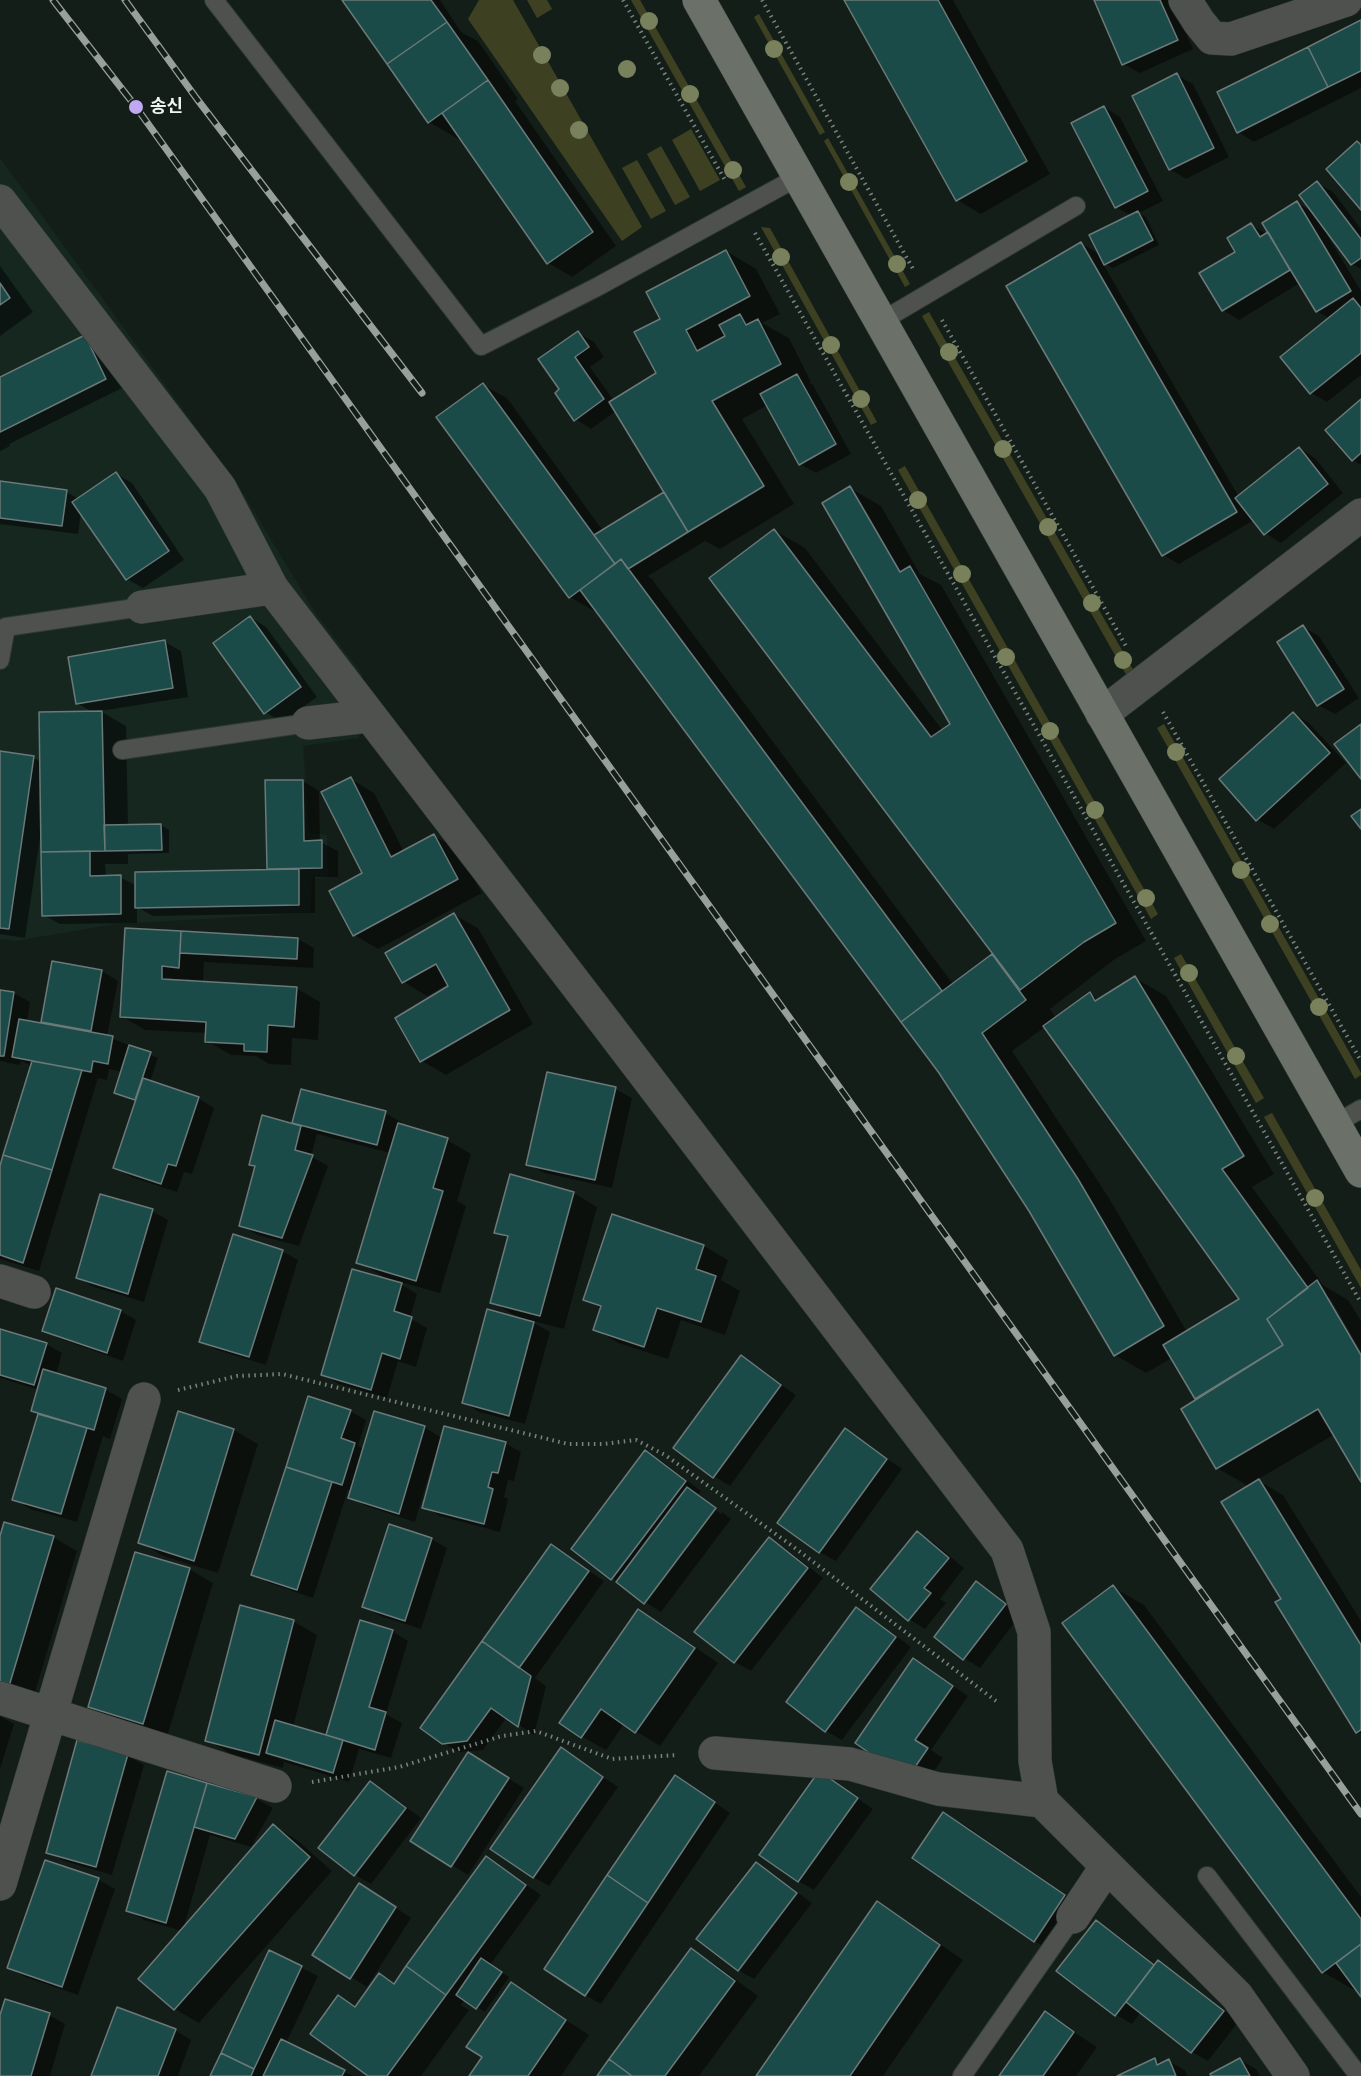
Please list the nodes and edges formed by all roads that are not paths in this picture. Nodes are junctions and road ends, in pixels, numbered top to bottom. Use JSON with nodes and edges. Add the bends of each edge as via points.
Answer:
{"nodes":[{"id":1,"x":214,"y":0,"type":"edge"},
{"id":2,"x":1185,"y":0,"type":"edge"},
{"id":3,"x":1346,"y":0,"type":"edge"},
{"id":4,"x":702,"y":1,"type":"edge"},
{"id":5,"x":798,"y":177,"type":"junction"},
{"id":6,"x":0,"y":201,"type":"edge"},
{"id":7,"x":1076,"y":206,"type":"dead end"},
{"id":8,"x":880,"y":322,"type":"junction"},
{"id":9,"x":1361,"y":515,"type":"edge"},
{"id":10,"x":272,"y":588,"type":"junction"},
{"id":11,"x":141,"y":607,"type":"joint"},
{"id":12,"x":3,"y":626,"type":"edge"},
{"id":13,"x":0,"y":660,"type":"edge"},
{"id":14,"x":1102,"y":714,"type":"junction"},
{"id":15,"x":369,"y":716,"type":"junction"},
{"id":16,"x":308,"y":723,"type":"joint"},
{"id":17,"x":122,"y":750,"type":"dead end"},
{"id":18,"x":1348,"y":1116,"type":"edge"},
{"id":19,"x":1361,"y":1171,"type":"edge"},
{"id":20,"x":0,"y":1281,"type":"edge"},
{"id":21,"x":34,"y":1292,"type":"dead end"},
{"id":22,"x":144,"y":1399,"type":"road end"},
{"id":23,"x":0,"y":1698,"type":"edge"},
{"id":24,"x":51,"y":1714,"type":"junction"},
{"id":25,"x":714,"y":1754,"type":"road end"},
{"id":26,"x":275,"y":1786,"type":"road end"},
{"id":27,"x":1042,"y":1801,"type":"junction"},
{"id":28,"x":1107,"y":1866,"type":"junction"},
{"id":29,"x":1207,"y":1876,"type":"dead end"},
{"id":30,"x":0,"y":1884,"type":"edge"},
{"id":31,"x":1073,"y":1917,"type":"joint"},
{"id":32,"x":962,"y":2076,"type":"edge"},
{"id":33,"x":1293,"y":2076,"type":"edge"},
{"id":34,"x":1359,"y":2076,"type":"edge"}],
"edges":[{"from":1,"to":5,"type":"lane","via":[[481,346]]},
{"from":2,"to":3,"type":"street","via":[[1212,38],[1231,39]]},
{"from":4,"to":5,"type":"main road"},
{"from":5,"to":8,"type":"main road"},
{"from":6,"to":10,"type":"street","via":[[220,488]]},
{"from":7,"to":8,"type":"lane"},
{"from":8,"to":14,"type":"main road"},
{"from":9,"to":14,"type":"street"},
{"from":10,"to":11,"type":"street"},
{"from":10,"to":15,"type":"street"},
{"from":11,"to":12,"type":"lane"},
{"from":12,"to":13,"type":"lane"},
{"from":14,"to":18,"type":"main road"},
{"from":15,"to":16,"type":"street"},
{"from":15,"to":27,"type":"street","via":[[1007,1550],[1034,1632],[1035,1761]]},
{"from":16,"to":17,"type":"lane"},
{"from":18,"to":19,"type":"main road"},
{"from":20,"to":21,"type":"street"},
{"from":22,"to":24,"type":"street"},
{"from":23,"to":24,"type":"street"},
{"from":24,"to":26,"type":"street"},
{"from":24,"to":30,"type":"street"},
{"from":25,"to":27,"type":"street","via":[[850,1764],[938,1789]]},
{"from":27,"to":28,"type":"street"},
{"from":28,"to":31,"type":"street"},
{"from":28,"to":33,"type":"street","via":[[1237,1996]]},
{"from":29,"to":34,"type":"lane"},
{"from":31,"to":32,"type":"lane"}]}
